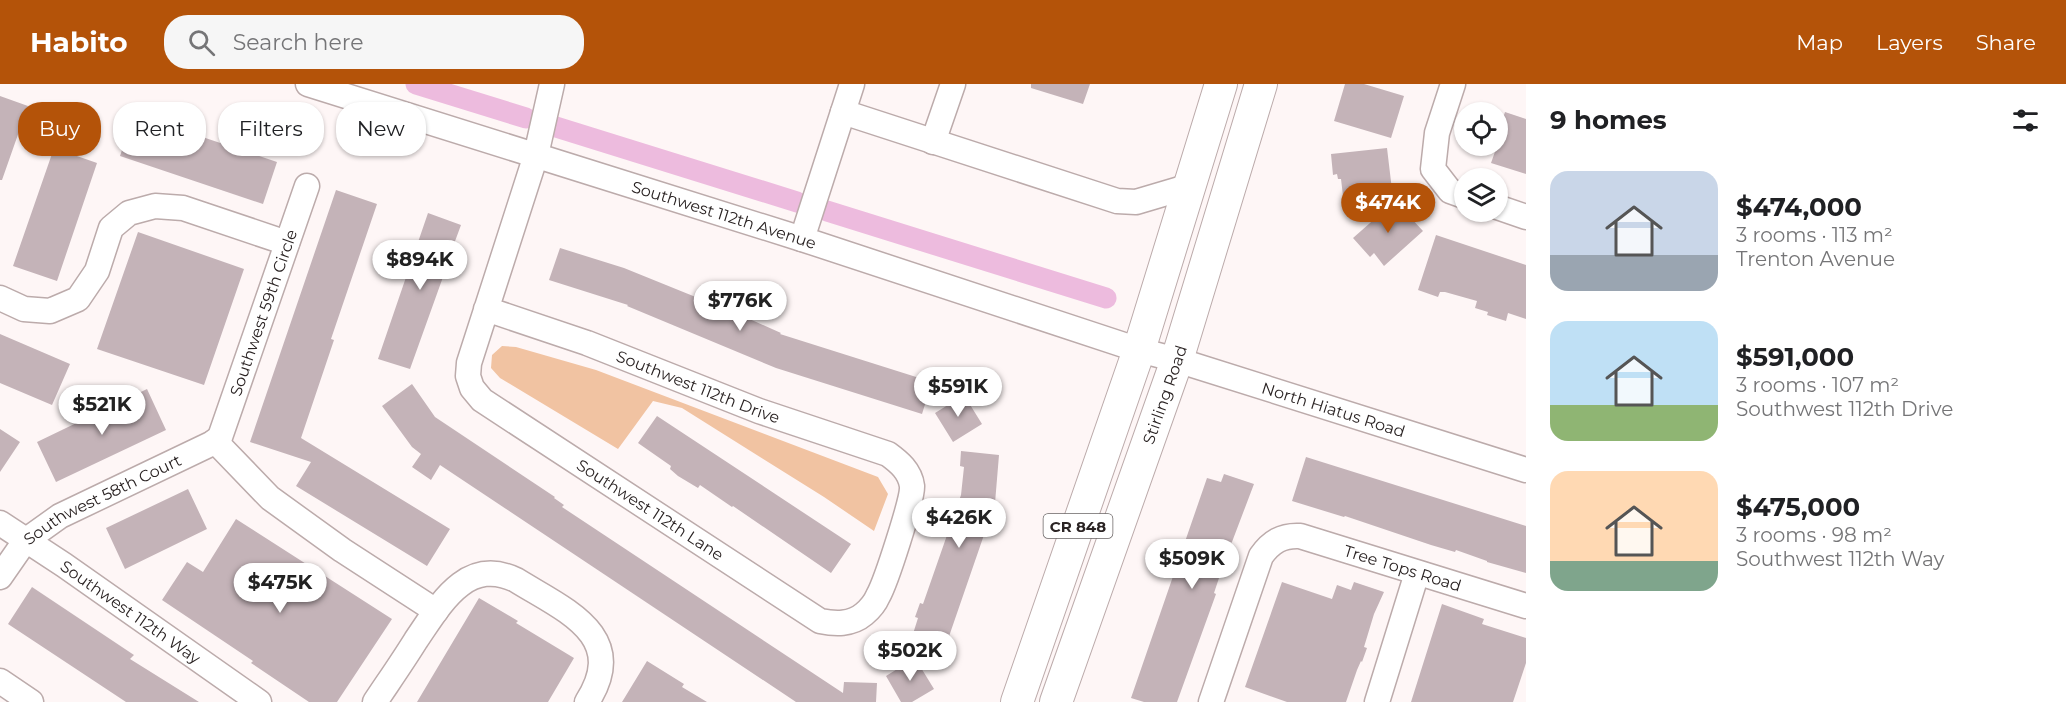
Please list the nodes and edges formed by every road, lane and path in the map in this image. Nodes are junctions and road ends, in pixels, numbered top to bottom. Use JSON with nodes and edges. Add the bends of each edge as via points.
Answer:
{"nodes":[{"id":1,"x":309,"y":84,"type":"edge"},
{"id":2,"x":552,"y":84,"type":"edge"},
{"id":3,"x":852,"y":84,"type":"edge"},
{"id":4,"x":953,"y":84,"type":"edge"},
{"id":5,"x":1221,"y":84,"type":"edge"},
{"id":6,"x":1261,"y":84,"type":"edge"},
{"id":7,"x":1453,"y":84,"type":"edge"},
{"id":8,"x":843,"y":112,"type":"junction"},
{"id":9,"x":933,"y":142,"type":"junction"},
{"id":10,"x":536,"y":155,"type":"junction"},
{"id":11,"x":307,"y":186,"type":"dead end"},
{"id":12,"x":1190,"y":186,"type":"junction"},
{"id":13,"x":1454,"y":192,"type":"edge"},
{"id":14,"x":1508,"y":211,"type":"edge"},
{"id":15,"x":1526,"y":217,"type":"edge"},
{"id":16,"x":802,"y":239,"type":"junction"},
{"id":17,"x":287,"y":243,"type":"junction"},
{"id":18,"x":0,"y":298,"type":"edge"},
{"id":19,"x":486,"y":309,"type":"junction"},
{"id":20,"x":1139,"y":350,"type":"junction"},
{"id":21,"x":1177,"y":360,"type":"junction"},
{"id":22,"x":217,"y":440,"type":"junction"},
{"id":23,"x":1526,"y":470,"type":"edge"},
{"id":24,"x":0,"y":523,"type":"edge"},
{"id":25,"x":25,"y":541,"type":"junction"},
{"id":26,"x":1417,"y":573,"type":"junction"},
{"id":27,"x":0,"y":577,"type":"edge"},
{"id":28,"x":1526,"y":606,"type":"edge"},
{"id":29,"x":436,"y":611,"type":"junction"},
{"id":30,"x":845,"y":622,"type":"joint"},
{"id":31,"x":0,"y":681,"type":"edge"},
{"id":32,"x":31,"y":702,"type":"edge"},
{"id":33,"x":259,"y":702,"type":"edge"},
{"id":34,"x":375,"y":702,"type":"edge"},
{"id":35,"x":587,"y":702,"type":"edge"},
{"id":36,"x":1017,"y":702,"type":"edge"},
{"id":37,"x":1056,"y":702,"type":"edge"},
{"id":38,"x":1211,"y":702,"type":"edge"},
{"id":39,"x":1377,"y":702,"type":"edge"}],
"edges":[{"from":1,"to":10,"type":"street","name":"Southwest 112th Avenue"},
{"from":2,"to":10,"type":"street"},
{"from":3,"to":8,"type":"street"},
{"from":4,"to":9,"type":"street"},
{"from":5,"to":12,"type":"main road","number":"CR 848"},
{"from":6,"to":21,"type":"main road","name":"Stirling Road","number":"CR 848"},
{"from":7,"to":13,"type":"street","via":[[1437,133],[1433,169]]},
{"from":8,"to":9,"type":"street"},
{"from":8,"to":16,"type":"street"},
{"from":9,"to":12,"type":"street","via":[[1117,201],[1136,202]]},
{"from":10,"to":16,"type":"street","name":"Southwest 112th Avenue"},
{"from":10,"to":19,"type":"street"},
{"from":11,"to":17,"type":"street","name":"Southwest 59th Circle"},
{"from":12,"to":20,"type":"main road","number":"CR 848"},
{"from":14,"to":15,"type":"street"},
{"from":16,"to":20,"type":"street","name":"Southwest 112th Avenue"},
{"from":17,"to":18,"type":"street","via":[[183,208],[155,206],[129,213],[111,228],[97,271],[78,299],[50,311],[24,309]]},
{"from":17,"to":22,"type":"street","name":"Southwest 59th Circle"},
{"from":19,"to":30,"type":"street","name":"Southwest 112th Lane","via":[[468,376],[482,400],[810,615],[820,621]]},
{"from":19,"to":30,"type":"street","name":"Southwest 112th Drive","via":[[588,343],[759,411],[897,460],[907,472],[911,499],[879,594],[862,616]]},
{"from":20,"to":21,"type":"street","name":"North Hiatus Road"},
{"from":20,"to":36,"type":"main road","number":"CR 848"},
{"from":21,"to":23,"type":"street","name":"North Hiatus Road"},
{"from":21,"to":37,"type":"main road","name":"Stirling Road","number":"CR 848"},
{"from":22,"to":25,"type":"street","name":"Southwest 58th Court","via":[[60,516]]},
{"from":22,"to":29,"type":"street","via":[[270,498]]},
{"from":24,"to":25,"type":"street","name":"Southwest 112th Way"},
{"from":25,"to":27,"type":"street","name":"Southwest 58th Court"},
{"from":25,"to":33,"type":"street","name":"Southwest 112th Way"},
{"from":26,"to":28,"type":"street","name":"Tree Tops Road"},
{"from":26,"to":38,"type":"street","name":"Tree Tops Road","via":[[1299,536],[1278,539],[1266,549],[1257,566]]},
{"from":26,"to":39,"type":"street"},
{"from":29,"to":34,"type":"street"},
{"from":29,"to":35,"type":"street","via":[[458,586],[484,574],[505,575],[572,615],[592,632],[602,658],[601,672]]},
{"from":31,"to":32,"type":"street"}]}
